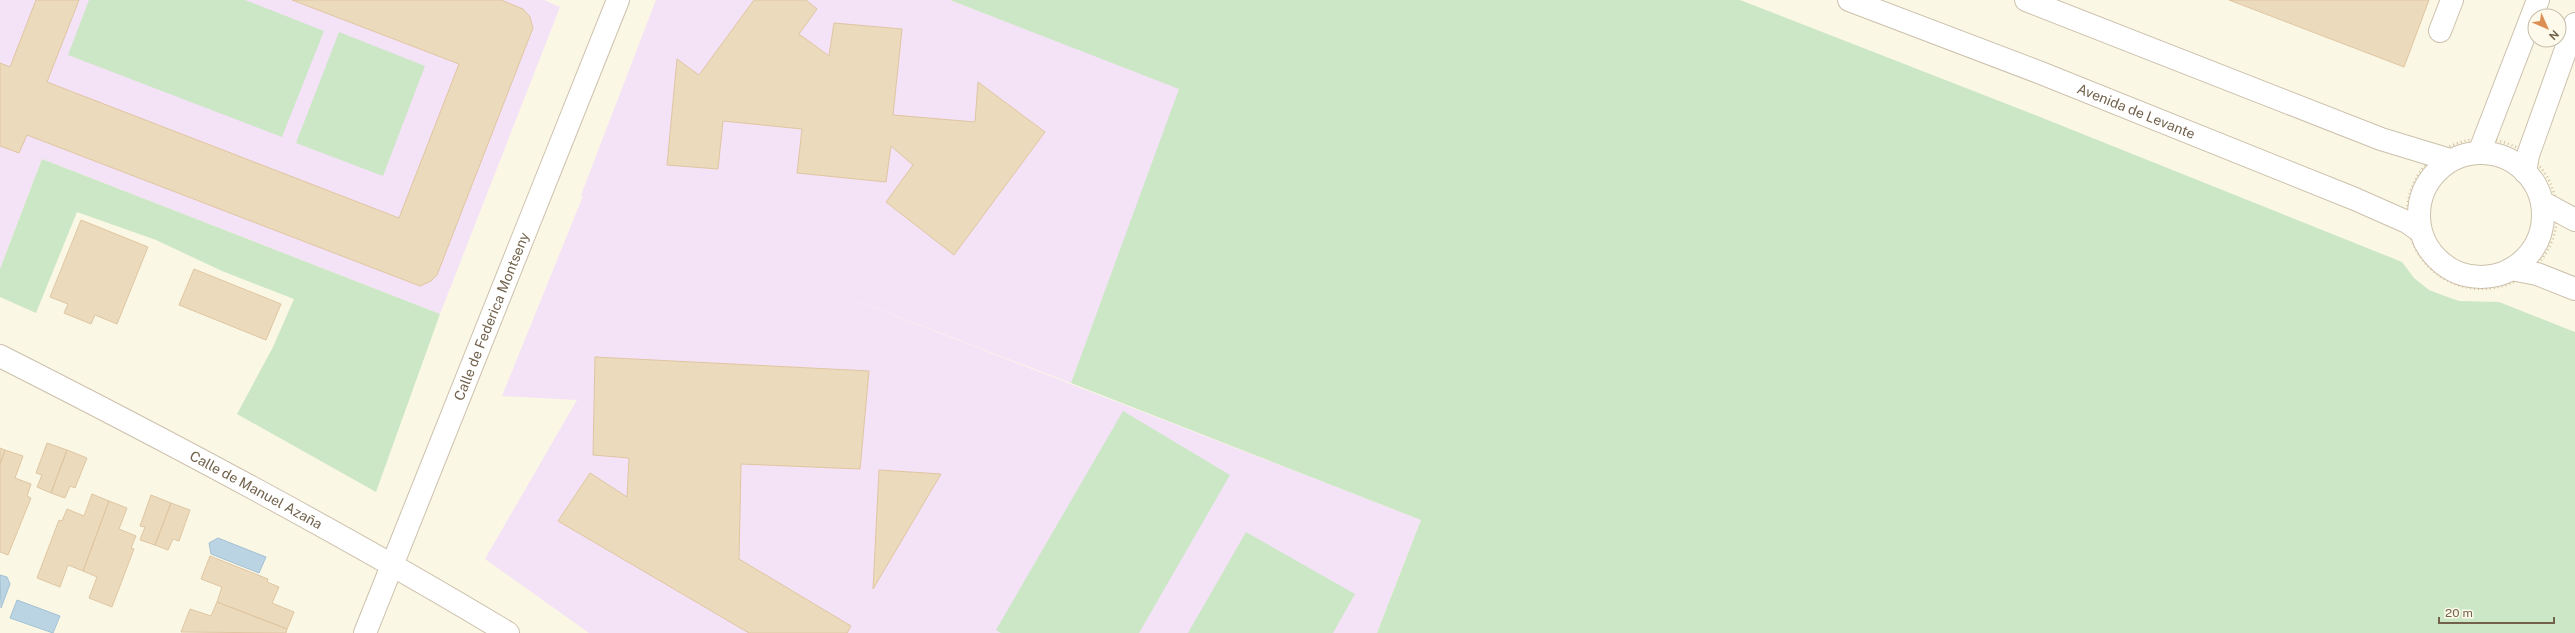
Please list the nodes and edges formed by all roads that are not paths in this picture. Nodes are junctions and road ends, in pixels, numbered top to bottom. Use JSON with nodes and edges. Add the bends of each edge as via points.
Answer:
{"nodes":[{"id":1,"x":618,"y":0,"type":"edge"},
{"id":2,"x":1849,"y":0,"type":"edge"},
{"id":3,"x":2026,"y":0,"type":"edge"},
{"id":4,"x":2452,"y":0,"type":"edge"},
{"id":5,"x":2538,"y":0,"type":"edge"},
{"id":6,"x":2575,"y":24,"type":"edge"},
{"id":7,"x":2440,"y":31,"type":"dead end"},
{"id":8,"x":2481,"y":146,"type":"junction"},
{"id":9,"x":2442,"y":158,"type":"junction"},
{"id":10,"x":2526,"y":163,"type":"junction"},
{"id":11,"x":2558,"y":211,"type":"edge"},
{"id":12,"x":2413,"y":226,"type":"junction"},
{"id":13,"x":2520,"y":271,"type":"junction"},
{"id":14,"x":2575,"y":289,"type":"edge"},
{"id":15,"x":0,"y":356,"type":"edge"},
{"id":16,"x":392,"y":563,"type":"junction"},
{"id":17,"x":365,"y":633,"type":"edge"},
{"id":18,"x":508,"y":633,"type":"edge"}],
"edges":[{"from":1,"to":16,"type":"street","name":"Calle de Federica Montseny","via":[[414,516]]},
{"from":2,"to":12,"type":"street","name":"Avenida de Levante","via":[[2055,78],[2348,196]]},
{"from":3,"to":9,"type":"street","via":[[2381,139]]},
{"from":4,"to":7,"type":"street"},
{"from":5,"to":8,"type":"street"},
{"from":6,"to":10,"type":"street"},
{"from":8,"to":9,"type":"street","via":[[2466,154]]},
{"from":8,"to":10,"type":"street","via":[[2513,162]]},
{"from":9,"to":12,"type":"street","via":[[2423,190]]},
{"from":10,"to":11,"type":"street","via":[[2536,186]]},
{"from":11,"to":13,"type":"street","via":[[2542,228]]},
{"from":12,"to":13,"type":"street","via":[[2436,259],[2448,269],[2480,278]]},
{"from":13,"to":14,"type":"street"},
{"from":15,"to":16,"type":"street","name":"Calle de Manuel Azaña","via":[[173,444]]},
{"from":16,"to":17,"type":"street","name":"Calle de Federica Montseny"},
{"from":16,"to":18,"type":"street","name":"Calle de Manuel Azaña"}]}
